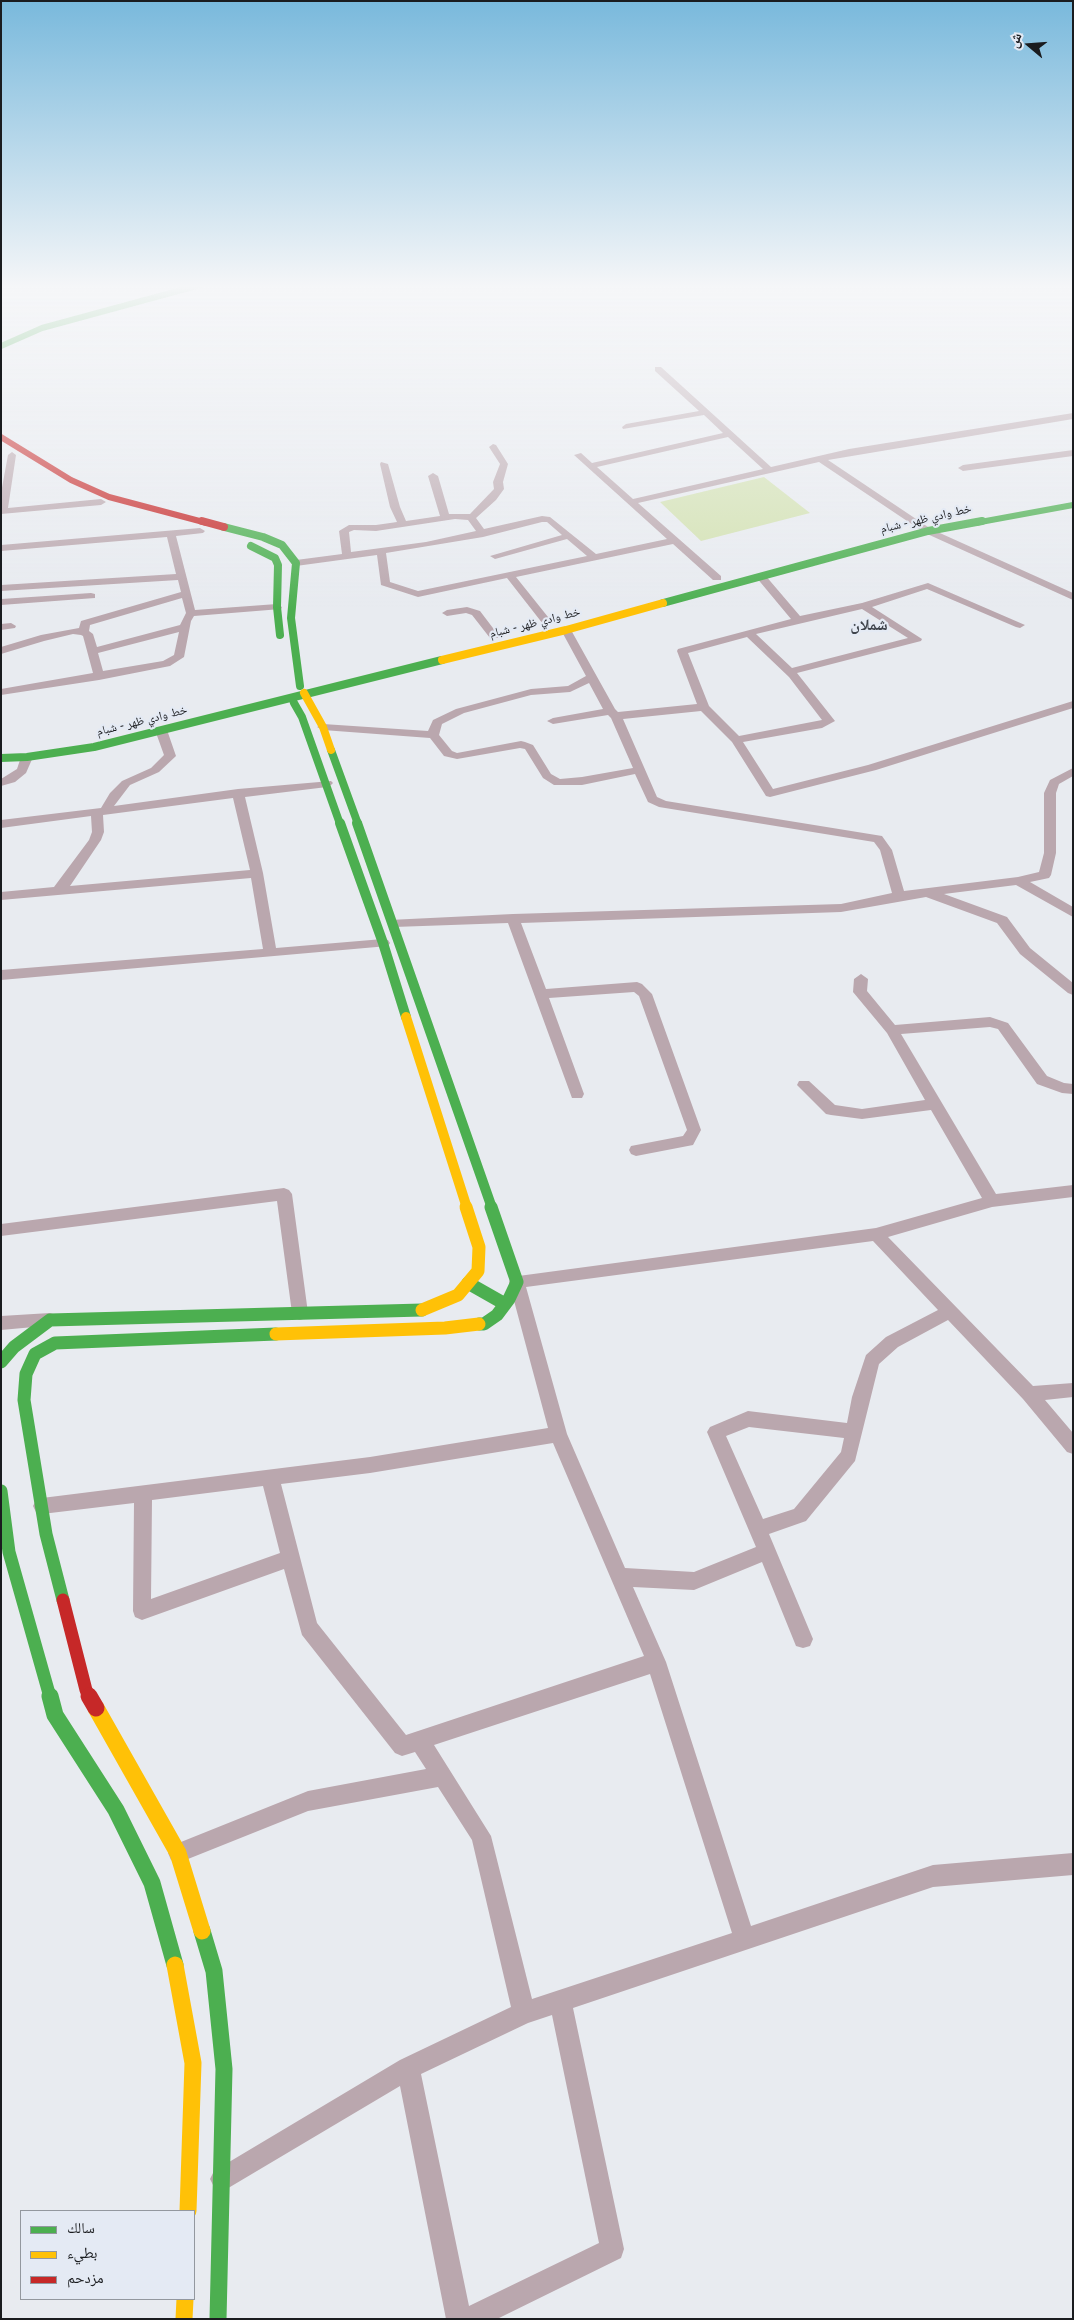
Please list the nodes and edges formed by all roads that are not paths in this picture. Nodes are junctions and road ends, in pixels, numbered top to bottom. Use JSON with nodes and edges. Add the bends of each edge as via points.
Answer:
{"nodes":[{"id":1,"x":685,"y":393,"type":"edge"},
{"id":2,"x":706,"y":412,"type":"junction"},
{"id":3,"x":1073,"y":416,"type":"edge"},
{"id":4,"x":626,"y":427,"type":"dead end"},
{"id":5,"x":730,"y":434,"type":"junction"},
{"id":6,"x":1,"y":437,"type":"edge"},
{"id":7,"x":493,"y":447,"type":"dead end"},
{"id":8,"x":1,"y":448,"type":"edge"},
{"id":9,"x":1073,"y":453,"type":"edge"},
{"id":10,"x":12,"y":455,"type":"junction"},
{"id":11,"x":578,"y":455,"type":"dead end"},
{"id":12,"x":821,"y":459,"type":"junction"},
{"id":13,"x":384,"y":464,"type":"dead end"},
{"id":14,"x":590,"y":466,"type":"junction"},
{"id":15,"x":963,"y":468,"type":"dead end"},
{"id":16,"x":769,"y":470,"type":"junction"},
{"id":17,"x":433,"y":476,"type":"dead end"},
{"id":18,"x":1073,"y":496,"type":"edge"},
{"id":19,"x":100,"y":502,"type":"junction"},
{"id":20,"x":630,"y":502,"type":"junction"},
{"id":21,"x":1073,"y":505,"type":"edge"},
{"id":22,"x":2,"y":511,"type":"edge"},
{"id":23,"x":445,"y":518,"type":"junction"},
{"id":24,"x":471,"y":518,"type":"junction"},
{"id":25,"x":917,"y":524,"type":"junction"},
{"id":26,"x":403,"y":525,"type":"junction"},
{"id":27,"x":200,"y":531,"type":"junction"},
{"id":28,"x":928,"y":531,"type":"junction"},
{"id":29,"x":171,"y":534,"type":"junction"},
{"id":30,"x":483,"y":534,"type":"junction"},
{"id":31,"x":568,"y":536,"type":"junction"},
{"id":32,"x":673,"y":542,"type":"junction"},
{"id":33,"x":1,"y":548,"type":"edge"},
{"id":34,"x":381,"y":551,"type":"junction"},
{"id":35,"x":347,"y":556,"type":"junction"},
{"id":36,"x":494,"y":556,"type":"dead end"},
{"id":37,"x":594,"y":557,"type":"junction"},
{"id":38,"x":296,"y":563,"type":"junction"},
{"id":39,"x":510,"y":575,"type":"junction"},
{"id":40,"x":182,"y":577,"type":"junction"},
{"id":41,"x":760,"y":577,"type":"junction"},
{"id":42,"x":717,"y":578,"type":"junction"},
{"id":43,"x":1,"y":588,"type":"edge"},
{"id":44,"x":186,"y":594,"type":"junction"},
{"id":45,"x":91,"y":596,"type":"dead end"},
{"id":46,"x":1073,"y":597,"type":"edge"},
{"id":47,"x":1,"y":602,"type":"edge"},
{"id":48,"x":277,"y":606,"type":"junction"},
{"id":49,"x":864,"y":606,"type":"junction"},
{"id":50,"x":191,"y":613,"type":"junction"},
{"id":51,"x":447,"y":613,"type":"dead end"},
{"id":52,"x":575,"y":615,"type":"dead end"},
{"id":53,"x":798,"y":620,"type":"junction"},
{"id":54,"x":551,"y":621,"type":"joint"},
{"id":55,"x":1020,"y":626,"type":"dead end"},
{"id":56,"x":185,"y":627,"type":"junction"},
{"id":57,"x":566,"y":630,"type":"junction"},
{"id":58,"x":83,"y":632,"type":"junction"},
{"id":59,"x":749,"y":633,"type":"junction"},
{"id":60,"x":494,"y":636,"type":"junction"},
{"id":61,"x":281,"y":643,"type":"dead end"},
{"id":62,"x":93,"y":651,"type":"junction"},
{"id":63,"x":1,"y":652,"type":"edge"},
{"id":64,"x":790,"y":672,"type":"junction"},
{"id":65,"x":99,"y":677,"type":"junction"},
{"id":66,"x":592,"y":678,"type":"junction"},
{"id":67,"x":302,"y":689,"type":"junction"},
{"id":68,"x":1,"y":692,"type":"edge"},
{"id":69,"x":288,"y":693,"type":"junction"},
{"id":70,"x":1073,"y":704,"type":"edge"},
{"id":71,"x":704,"y":707,"type":"junction"},
{"id":72,"x":613,"y":713,"type":"junction"},
{"id":73,"x":554,"y":721,"type":"dead end"},
{"id":74,"x":323,"y":727,"type":"junction"},
{"id":75,"x":161,"y":730,"type":"junction"},
{"id":76,"x":433,"y":735,"type":"junction"},
{"id":77,"x":736,"y":740,"type":"junction"},
{"id":78,"x":1,"y":747,"type":"edge"},
{"id":79,"x":27,"y":757,"type":"junction"},
{"id":80,"x":1,"y":758,"type":"edge"},
{"id":81,"x":638,"y":770,"type":"junction"},
{"id":82,"x":1073,"y":771,"type":"edge"},
{"id":83,"x":1,"y":783,"type":"edge"},
{"id":84,"x":327,"y":783,"type":"junction"},
{"id":85,"x":238,"y":793,"type":"junction"},
{"id":86,"x":102,"y":811,"type":"junction"},
{"id":87,"x":1,"y":824,"type":"edge"},
{"id":88,"x":257,"y":873,"type":"junction"},
{"id":89,"x":1018,"y":881,"type":"junction"},
{"id":90,"x":58,"y":891,"type":"junction"},
{"id":91,"x":930,"y":894,"type":"junction"},
{"id":92,"x":1,"y":896,"type":"edge"},
{"id":93,"x":899,"y":896,"type":"junction"},
{"id":94,"x":1073,"y":913,"type":"edge"},
{"id":95,"x":513,"y":918,"type":"junction"},
{"id":96,"x":394,"y":923,"type":"junction"},
{"id":97,"x":383,"y":943,"type":"junction"},
{"id":98,"x":270,"y":952,"type":"junction"},
{"id":99,"x":1,"y":975,"type":"edge"},
{"id":100,"x":861,"y":979,"type":"dead end"},
{"id":101,"x":1073,"y":990,"type":"edge"},
{"id":102,"x":540,"y":994,"type":"junction"},
{"id":103,"x":892,"y":1030,"type":"junction"},
{"id":104,"x":804,"y":1085,"type":"dead end"},
{"id":105,"x":1073,"y":1089,"type":"edge"},
{"id":106,"x":576,"y":1094,"type":"dead end"},
{"id":107,"x":934,"y":1104,"type":"junction"},
{"id":108,"x":636,"y":1150,"type":"dead end"},
{"id":109,"x":1073,"y":1192,"type":"edge"},
{"id":110,"x":992,"y":1200,"type":"junction"},
{"id":111,"x":1,"y":1230,"type":"edge"},
{"id":112,"x":876,"y":1234,"type":"junction"},
{"id":113,"x":516,"y":1282,"type":"junction"},
{"id":114,"x":468,"y":1283,"type":"junction"},
{"id":115,"x":505,"y":1304,"type":"junction"},
{"id":116,"x":950,"y":1311,"type":"junction"},
{"id":117,"x":300,"y":1313,"type":"junction"},
{"id":118,"x":50,"y":1320,"type":"junction"},
{"id":119,"x":1,"y":1323,"type":"edge"},
{"id":120,"x":8,"y":1345,"type":"edge"},
{"id":121,"x":35,"y":1354,"type":"junction"},
{"id":122,"x":1,"y":1362,"type":"edge"},
{"id":123,"x":1073,"y":1390,"type":"edge"},
{"id":124,"x":1029,"y":1394,"type":"junction"},
{"id":125,"x":854,"y":1432,"type":"junction"},
{"id":126,"x":558,"y":1434,"type":"junction"},
{"id":127,"x":1073,"y":1446,"type":"edge"},
{"id":128,"x":270,"y":1478,"type":"junction"},
{"id":129,"x":1,"y":1491,"type":"edge"},
{"id":130,"x":143,"y":1493,"type":"junction"},
{"id":131,"x":42,"y":1506,"type":"junction"},
{"id":132,"x":758,"y":1529,"type":"junction"},
{"id":133,"x":767,"y":1550,"type":"junction"},
{"id":134,"x":290,"y":1558,"type":"junction"},
{"id":135,"x":619,"y":1577,"type":"junction"},
{"id":136,"x":803,"y":1639,"type":"dead end"},
{"id":137,"x":656,"y":1662,"type":"junction"},
{"id":138,"x":419,"y":1740,"type":"junction"},
{"id":139,"x":442,"y":1776,"type":"junction"},
{"id":140,"x":178,"y":1852,"type":"junction"},
{"id":141,"x":1073,"y":1864,"type":"edge"},
{"id":142,"x":745,"y":1940,"type":"junction"},
{"id":143,"x":560,"y":2001,"type":"junction"},
{"id":144,"x":524,"y":2013,"type":"junction"},
{"id":145,"x":408,"y":2068,"type":"junction"},
{"id":146,"x":222,"y":2179,"type":"junction"},
{"id":147,"x":188,"y":2210,"type":"edge"},
{"id":148,"x":185,"y":2300,"type":"edge"},
{"id":149,"x":184,"y":2319,"type":"edge"},
{"id":150,"x":218,"y":2319,"type":"edge"},
{"id":151,"x":459,"y":2319,"type":"edge"},
{"id":152,"x":470,"y":2319,"type":"edge"}],
"edges":[{"from":1,"to":2,"type":"street"},
{"from":2,"to":4,"type":"street"},
{"from":2,"to":5,"type":"street"},
{"from":3,"to":12,"type":"street"},
{"from":5,"to":14,"type":"street"},
{"from":5,"to":16,"type":"street"},
{"from":6,"to":38,"type":"street","via":[[89,489],[108,497],[263,537],[282,545]]},
{"from":7,"to":24,"type":"street","via":[[504,464],[499,489]]},
{"from":8,"to":10,"type":"street"},
{"from":9,"to":15,"type":"street"},
{"from":10,"to":19,"type":"street","via":[[76,493]]},
{"from":10,"to":22,"type":"street"},
{"from":11,"to":14,"type":"street"},
{"from":12,"to":16,"type":"street"},
{"from":12,"to":25,"type":"street"},
{"from":13,"to":26,"type":"street"},
{"from":14,"to":20,"type":"street"},
{"from":16,"to":20,"type":"street"},
{"from":17,"to":23,"type":"street"},
{"from":18,"to":25,"type":"street","name":"خط وادي ظهر - شبام"},
{"from":19,"to":22,"type":"street"},
{"from":19,"to":27,"type":"street"},
{"from":20,"to":32,"type":"street"},
{"from":21,"to":28,"type":"street","name":"خط وادي ظهر - شبام"},
{"from":23,"to":24,"type":"street"},
{"from":23,"to":26,"type":"street"},
{"from":24,"to":30,"type":"street"},
{"from":25,"to":28,"type":"street"},
{"from":25,"to":42,"type":"street","name":"خط وادي ظهر - شبام"},
{"from":26,"to":35,"type":"street","via":[[346,529]]},
{"from":27,"to":29,"type":"street"},
{"from":27,"to":48,"type":"street","via":[[251,546],[275,558],[278,565]]},
{"from":28,"to":41,"type":"street","name":"خط وادي ظهر - شبام"},
{"from":28,"to":46,"type":"street"},
{"from":29,"to":33,"type":"street"},
{"from":29,"to":40,"type":"street"},
{"from":30,"to":31,"type":"street","via":[[542,519],[550,520]]},
{"from":30,"to":34,"type":"street"},
{"from":31,"to":36,"type":"street"},
{"from":31,"to":37,"type":"street"},
{"from":32,"to":37,"type":"street"},
{"from":32,"to":42,"type":"street"},
{"from":34,"to":35,"type":"street"},
{"from":34,"to":39,"type":"street","via":[[384,583],[418,594]]},
{"from":35,"to":38,"type":"street"},
{"from":37,"to":39,"type":"street"},
{"from":38,"to":67,"type":"street","via":[[291,618]]},
{"from":39,"to":54,"type":"street"},
{"from":40,"to":43,"type":"street"},
{"from":40,"to":44,"type":"street"},
{"from":41,"to":53,"type":"street"},
{"from":41,"to":57,"type":"street","name":"خط وادي ظهر - شبام"},
{"from":42,"to":52,"type":"street","name":"خط وادي ظهر - شبام"},
{"from":44,"to":50,"type":"street"},
{"from":44,"to":58,"type":"street","via":[[85,623]]},
{"from":45,"to":47,"type":"street"},
{"from":48,"to":50,"type":"street"},
{"from":48,"to":61,"type":"street"},
{"from":49,"to":53,"type":"street"},
{"from":49,"to":55,"type":"street","via":[[928,586]]},
{"from":49,"to":64,"type":"street","via":[[917,639]]},
{"from":50,"to":56,"type":"street"},
{"from":51,"to":60,"type":"street","via":[[467,610],[476,613]]},
{"from":53,"to":59,"type":"street"},
{"from":54,"to":60,"type":"street","name":"خط وادي ظهر - شبام"},
{"from":56,"to":62,"type":"street"},
{"from":56,"to":65,"type":"street","via":[[179,657],[166,664]]},
{"from":57,"to":66,"type":"street"},
{"from":57,"to":67,"type":"street","name":"خط وادي ظهر - شبام"},
{"from":58,"to":62,"type":"street","via":[[88,634]]},
{"from":58,"to":63,"type":"street","via":[[42,638]]},
{"from":59,"to":64,"type":"street"},
{"from":59,"to":71,"type":"street","via":[[682,651]]},
{"from":60,"to":67,"type":"street","name":"خط وادي ظهر - شبام"},
{"from":62,"to":65,"type":"street"},
{"from":64,"to":77,"type":"street","via":[[829,721],[822,725]]},
{"from":65,"to":68,"type":"street"},
{"from":66,"to":72,"type":"street"},
{"from":66,"to":76,"type":"street","via":[[570,689],[531,692],[460,711],[436,722]]},
{"from":67,"to":69,"type":"street","name":"خط وادي ظهر - شبام"},
{"from":67,"to":74,"type":"street"},
{"from":69,"to":75,"type":"street","name":"خط وادي ظهر - شبام"},
{"from":69,"to":78,"type":"street","name":"خط وادي ظهر - شبام","via":[[88,737]]},
{"from":69,"to":84,"type":"street","via":[[302,717]]},
{"from":70,"to":77,"type":"street","via":[[872,768],[770,793]]},
{"from":71,"to":72,"type":"street"},
{"from":71,"to":77,"type":"street"},
{"from":72,"to":73,"type":"street"},
{"from":72,"to":81,"type":"street"},
{"from":74,"to":76,"type":"street"},
{"from":74,"to":96,"type":"street"},
{"from":75,"to":79,"type":"street","name":"خط وادي ظهر - شبام","via":[[94,747]]},
{"from":75,"to":86,"type":"street","via":[[170,756],[156,770],[126,783]]},
{"from":76,"to":81,"type":"street","via":[[448,754],[457,756],[520,744],[529,747],[547,776],[558,783]]},
{"from":79,"to":80,"type":"street","name":"خط وادي ظهر - شبام"},
{"from":79,"to":83,"type":"street","via":[[22,770],[11,780]]},
{"from":81,"to":93,"type":"street","via":[[652,799],[663,804],[878,839],[886,850]]},
{"from":82,"to":89,"type":"street","via":[[1054,782],[1050,793],[1050,853],[1045,875]]},
{"from":84,"to":85,"type":"street"},
{"from":84,"to":97,"type":"street"},
{"from":85,"to":86,"type":"street"},
{"from":85,"to":88,"type":"street"},
{"from":86,"to":87,"type":"street"},
{"from":86,"to":90,"type":"street","via":[[94,840]]},
{"from":88,"to":90,"type":"street"},
{"from":88,"to":98,"type":"street"},
{"from":89,"to":91,"type":"street"},
{"from":89,"to":94,"type":"street"},
{"from":90,"to":92,"type":"street"},
{"from":91,"to":93,"type":"street"},
{"from":91,"to":101,"type":"street","via":[[1002,920],[1025,951]]},
{"from":93,"to":95,"type":"street","via":[[841,908]]},
{"from":95,"to":96,"type":"street"},
{"from":95,"to":102,"type":"street"},
{"from":96,"to":113,"type":"street"},
{"from":97,"to":98,"type":"street"},
{"from":97,"to":114,"type":"street","via":[[479,1247],[478,1271]]},
{"from":98,"to":99,"type":"street"},
{"from":100,"to":103,"type":"street","via":[[860,992]]},
{"from":102,"to":106,"type":"street"},
{"from":102,"to":108,"type":"street","via":[[637,987],[645,994],[694,1130],[688,1141]]},
{"from":103,"to":105,"type":"street","via":[[990,1022],[1002,1026],[1042,1080]]},
{"from":103,"to":107,"type":"street"},
{"from":104,"to":107,"type":"street","via":[[830,1110],[862,1114]]},
{"from":107,"to":110,"type":"street"},
{"from":109,"to":110,"type":"street"},
{"from":110,"to":112,"type":"street"},
{"from":111,"to":117,"type":"street","via":[[284,1194]]},
{"from":112,"to":113,"type":"street"},
{"from":112,"to":116,"type":"street"},
{"from":113,"to":115,"type":"street"},
{"from":113,"to":126,"type":"street"},
{"from":114,"to":115,"type":"street"},
{"from":114,"to":117,"type":"street","via":[[458,1295],[426,1310]]},
{"from":115,"to":121,"type":"street","via":[[484,1324],[83,1341],[55,1343]]},
{"from":116,"to":124,"type":"street"},
{"from":116,"to":125,"type":"street","via":[[892,1342],[872,1360]]},
{"from":117,"to":118,"type":"street"},
{"from":118,"to":119,"type":"street"},
{"from":118,"to":120,"type":"street"},
{"from":120,"to":121,"type":"street"},
{"from":120,"to":122,"type":"street"},
{"from":121,"to":131,"type":"street","via":[[26,1374],[24,1400]]},
{"from":123,"to":124,"type":"street"},
{"from":124,"to":127,"type":"street"},
{"from":125,"to":132,"type":"street","via":[[849,1455],[800,1515]]},
{"from":125,"to":132,"type":"street","via":[[748,1419],[716,1432]]},
{"from":126,"to":128,"type":"street"},
{"from":126,"to":135,"type":"street"},
{"from":128,"to":130,"type":"street"},
{"from":128,"to":134,"type":"street"},
{"from":129,"to":147,"type":"street","via":[[9,1552],[55,1715],[116,1810],[152,1883],[176,1968],[193,2063]]},
{"from":130,"to":131,"type":"street"},
{"from":130,"to":134,"type":"street","via":[[142,1611]]},
{"from":131,"to":140,"type":"street","via":[[46,1534],[86,1690]]},
{"from":132,"to":133,"type":"street"},
{"from":133,"to":135,"type":"street","via":[[694,1581]]},
{"from":133,"to":136,"type":"street"},
{"from":134,"to":138,"type":"street","via":[[309,1628],[402,1746]]},
{"from":135,"to":137,"type":"street"},
{"from":137,"to":138,"type":"street"},
{"from":137,"to":142,"type":"street"},
{"from":138,"to":139,"type":"street"},
{"from":139,"to":140,"type":"street","via":[[308,1802]]},
{"from":139,"to":144,"type":"street","via":[[481,1836]]},
{"from":140,"to":146,"type":"street","via":[[214,1970],[224,2069]]},
{"from":141,"to":142,"type":"street","via":[[933,1876]]},
{"from":142,"to":143,"type":"street"},
{"from":143,"to":144,"type":"street"},
{"from":143,"to":152,"type":"street","via":[[612,2250]]},
{"from":144,"to":145,"type":"street"},
{"from":145,"to":146,"type":"street"},
{"from":145,"to":151,"type":"street"},
{"from":146,"to":150,"type":"street"},
{"from":148,"to":149,"type":"street"}]}
